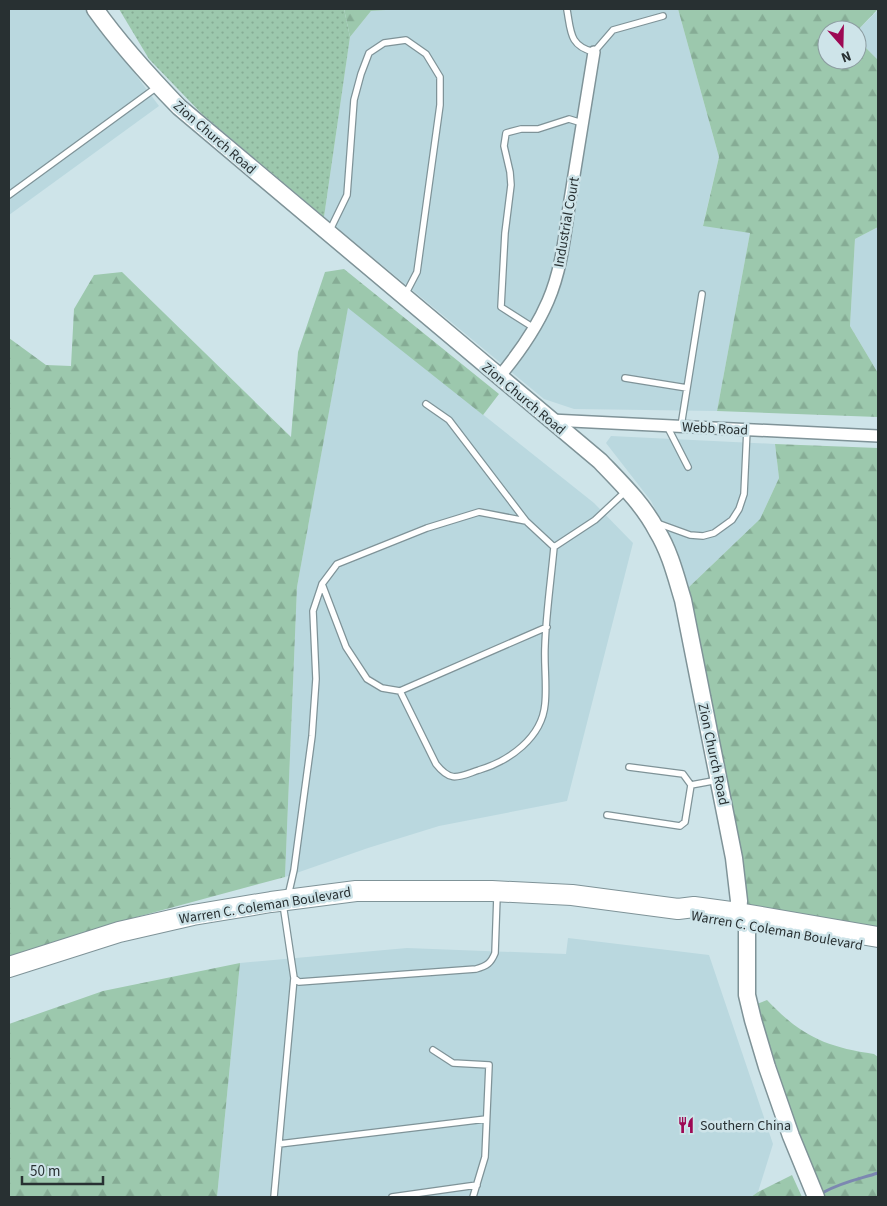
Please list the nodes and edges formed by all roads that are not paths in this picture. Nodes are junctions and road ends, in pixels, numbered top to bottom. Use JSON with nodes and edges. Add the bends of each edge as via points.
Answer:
{"nodes":[{"id":1,"x":95,"y":9,"type":"edge"},
{"id":2,"x":567,"y":10,"type":"edge"},
{"id":3,"x":663,"y":16,"type":"dead end"},
{"id":4,"x":594,"y":52,"type":"junction"},
{"id":5,"x":159,"y":86,"type":"junction"},
{"id":6,"x":582,"y":123,"type":"junction"},
{"id":7,"x":9,"y":195,"type":"edge"},
{"id":8,"x":329,"y":233,"type":"junction"},
{"id":9,"x":702,"y":294,"type":"dead end"},
{"id":10,"x":404,"y":297,"type":"junction"},
{"id":11,"x":534,"y":328,"type":"junction"},
{"id":12,"x":499,"y":377,"type":"junction"},
{"id":13,"x":625,"y":378,"type":"dead end"},
{"id":14,"x":687,"y":388,"type":"junction"},
{"id":15,"x":426,"y":404,"type":"dead end"},
{"id":16,"x":551,"y":420,"type":"junction"},
{"id":17,"x":667,"y":426,"type":"junction"},
{"id":18,"x":681,"y":426,"type":"junction"},
{"id":19,"x":747,"y":429,"type":"junction"},
{"id":20,"x":878,"y":436,"type":"edge"},
{"id":21,"x":688,"y":467,"type":"dead end"},
{"id":22,"x":628,"y":490,"type":"junction"},
{"id":23,"x":526,"y":521,"type":"junction"},
{"id":24,"x":652,"y":521,"type":"junction"},
{"id":25,"x":554,"y":547,"type":"junction"},
{"id":26,"x":322,"y":584,"type":"junction"},
{"id":27,"x":546,"y":627,"type":"junction"},
{"id":28,"x":400,"y":691,"type":"junction"},
{"id":29,"x":629,"y":767,"type":"dead end"},
{"id":30,"x":720,"y":779,"type":"junction"},
{"id":31,"x":691,"y":785,"type":"junction"},
{"id":32,"x":607,"y":815,"type":"dead end"},
{"id":33,"x":497,"y":891,"type":"junction"},
{"id":34,"x":285,"y":900,"type":"junction"},
{"id":35,"x":742,"y":920,"type":"junction"},
{"id":36,"x":878,"y":937,"type":"edge"},
{"id":37,"x":878,"y":948,"type":"edge"},
{"id":38,"x":9,"y":967,"type":"edge"},
{"id":39,"x":294,"y":978,"type":"junction"},
{"id":40,"x":433,"y":1050,"type":"dead end"},
{"id":41,"x":486,"y":1119,"type":"junction"},
{"id":42,"x":279,"y":1144,"type":"junction"},
{"id":43,"x":477,"y":1185,"type":"junction"},
{"id":44,"x":274,"y":1197,"type":"edge"},
{"id":45,"x":392,"y":1197,"type":"edge"},
{"id":46,"x":473,"y":1197,"type":"edge"},
{"id":47,"x":816,"y":1197,"type":"edge"}],
"edges":[{"from":1,"to":5,"type":"street","name":"Zion Church Road"},
{"from":2,"to":4,"type":"lane","via":[[571,35],[582,49]]},
{"from":3,"to":4,"type":"lane","via":[[613,30]]},
{"from":4,"to":6,"type":"street","name":"Industrial Court"},
{"from":5,"to":7,"type":"lane"},
{"from":5,"to":8,"type":"street","name":"Zion Church Road"},
{"from":6,"to":11,"type":"street","name":"Industrial Court","via":[[556,277]]},
{"from":6,"to":11,"type":"lane","via":[[569,119],[538,129],[506,133],[504,146],[511,185],[501,307]]},
{"from":8,"to":10,"type":"street","name":"Zion Church Road"},
{"from":8,"to":10,"type":"lane","via":[[347,195],[354,100],[369,53],[384,43],[406,40],[426,54],[440,78],[440,105],[417,272]]},
{"from":9,"to":14,"type":"lane"},
{"from":10,"to":12,"type":"street","name":"Zion Church Road"},
{"from":11,"to":12,"type":"street","name":"Industrial Court","via":[[521,351]]},
{"from":12,"to":16,"type":"street","name":"Zion Church Road"},
{"from":13,"to":14,"type":"lane"},
{"from":14,"to":18,"type":"lane"},
{"from":15,"to":23,"type":"lane","via":[[450,420]]},
{"from":16,"to":17,"type":"street","name":"Webb Road"},
{"from":16,"to":22,"type":"street","name":"Zion Church Road","via":[[600,461]]},
{"from":17,"to":18,"type":"street","name":"Webb Road"},
{"from":17,"to":21,"type":"lane"},
{"from":18,"to":19,"type":"street","name":"Webb Road"},
{"from":19,"to":20,"type":"street","name":"Webb Road"},
{"from":19,"to":24,"type":"lane","via":[[744,494],[732,520],[714,533],[703,536],[690,536]]},
{"from":22,"to":24,"type":"street","name":"Zion Church Road"},
{"from":22,"to":25,"type":"lane","via":[[595,520]]},
{"from":23,"to":25,"type":"lane"},
{"from":23,"to":26,"type":"lane","via":[[479,512],[427,528],[337,564]]},
{"from":24,"to":30,"type":"street","name":"Zion Church Road","via":[[670,559],[683,600]]},
{"from":25,"to":27,"type":"lane"},
{"from":26,"to":28,"type":"lane","via":[[346,647],[367,678],[382,688]]},
{"from":26,"to":34,"type":"lane","via":[[313,610],[316,679],[312,736],[294,870]]},
{"from":27,"to":28,"type":"lane"},
{"from":27,"to":28,"type":"lane","via":[[545,705],[540,724],[525,746],[488,767],[454,778],[444,774]]},
{"from":29,"to":31,"type":"lane","via":[[683,774]]},
{"from":30,"to":31,"type":"lane"},
{"from":30,"to":35,"type":"street","name":"Zion Church Road"},
{"from":31,"to":32,"type":"lane","via":[[685,822],[680,826]]},
{"from":33,"to":34,"type":"highway","name":"Warren C. Coleman Boulevard","via":[[356,891]]},
{"from":33,"to":35,"type":"highway","name":"Warren C. Coleman Boulevard","via":[[572,895],[678,909],[694,907]]},
{"from":33,"to":39,"type":"lane","via":[[495,953],[487,966],[299,982]]},
{"from":34,"to":38,"type":"highway","name":"Warren C. Coleman Boulevard","via":[[119,932]]},
{"from":34,"to":39,"type":"lane"},
{"from":35,"to":36,"type":"highway","name":"Warren C. Coleman Boulevard"},
{"from":35,"to":37,"type":"highway","name":"Warren C. Coleman Boulevard"},
{"from":35,"to":47,"type":"street","name":"Zion Church Road","via":[[747,995],[753,1020],[790,1136]]},
{"from":39,"to":42,"type":"lane"},
{"from":40,"to":41,"type":"lane","via":[[453,1063],[489,1065]]},
{"from":41,"to":42,"type":"lane"},
{"from":41,"to":43,"type":"lane","via":[[485,1158]]},
{"from":42,"to":44,"type":"lane"},
{"from":43,"to":45,"type":"lane"},
{"from":43,"to":46,"type":"lane"}]}
